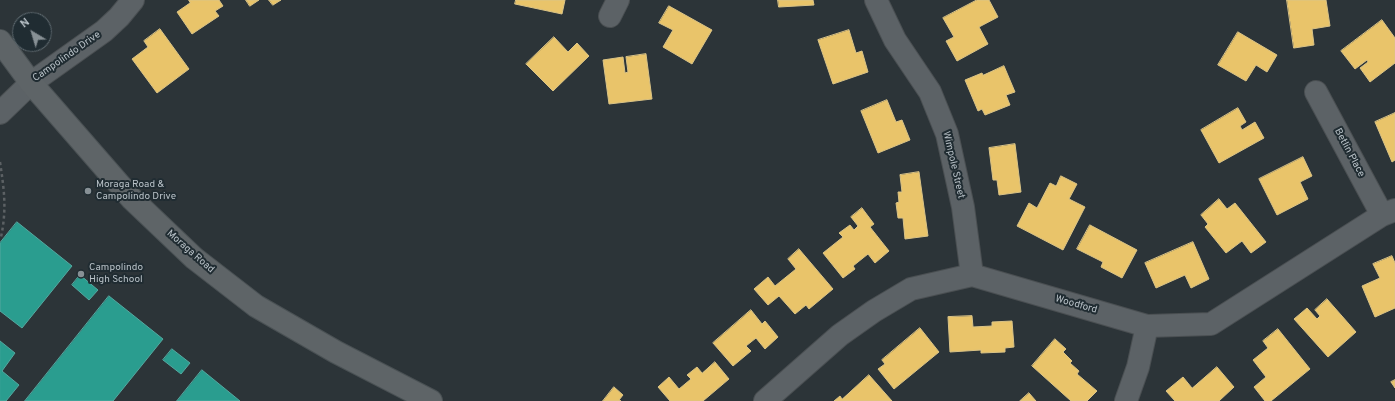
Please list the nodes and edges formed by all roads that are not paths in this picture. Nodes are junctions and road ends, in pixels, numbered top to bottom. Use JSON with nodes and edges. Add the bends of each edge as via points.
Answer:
{"nodes":[{"id":1,"x":133,"y":0,"type":"edge"},
{"id":2,"x":876,"y":0,"type":"edge"},
{"id":3,"x":0,"y":41,"type":"edge"},
{"id":4,"x":31,"y":83,"type":"junction"},
{"id":5,"x":1316,"y":92,"type":"dead end"},
{"id":6,"x":0,"y":113,"type":"edge"},
{"id":7,"x":1388,"y":212,"type":"edge"},
{"id":8,"x":972,"y":275,"type":"junction"},
{"id":9,"x":1147,"y":326,"type":"junction"},
{"id":10,"x":431,"y":401,"type":"edge"},
{"id":11,"x":764,"y":401,"type":"edge"},
{"id":12,"x":1126,"y":401,"type":"edge"}],
"edges":[{"from":1,"to":4,"type":"street","name":"Campolindo Drive","via":[[120,17],[104,31]]},
{"from":2,"to":8,"type":"street","name":"Wimpole Street","via":[[895,40],[930,92],[947,134],[963,207]]},
{"from":3,"to":4,"type":"main road","name":"Moraga Road"},
{"from":4,"to":6,"type":"street","name":"Campolindo Drive"},
{"from":4,"to":10,"type":"main road","name":"Moraga Road","via":[[132,199],[194,258],[256,306],[336,352]]},
{"from":5,"to":7,"type":"street","name":"Betlin Place"},
{"from":7,"to":9,"type":"street","name":"Woodford","via":[[1211,324]]},
{"from":8,"to":9,"type":"street","name":"Woodford"},
{"from":8,"to":11,"type":"street","name":"Woodford","via":[[911,289],[874,311],[840,335]]},
{"from":9,"to":12,"type":"street","via":[[1138,366]]}]}
